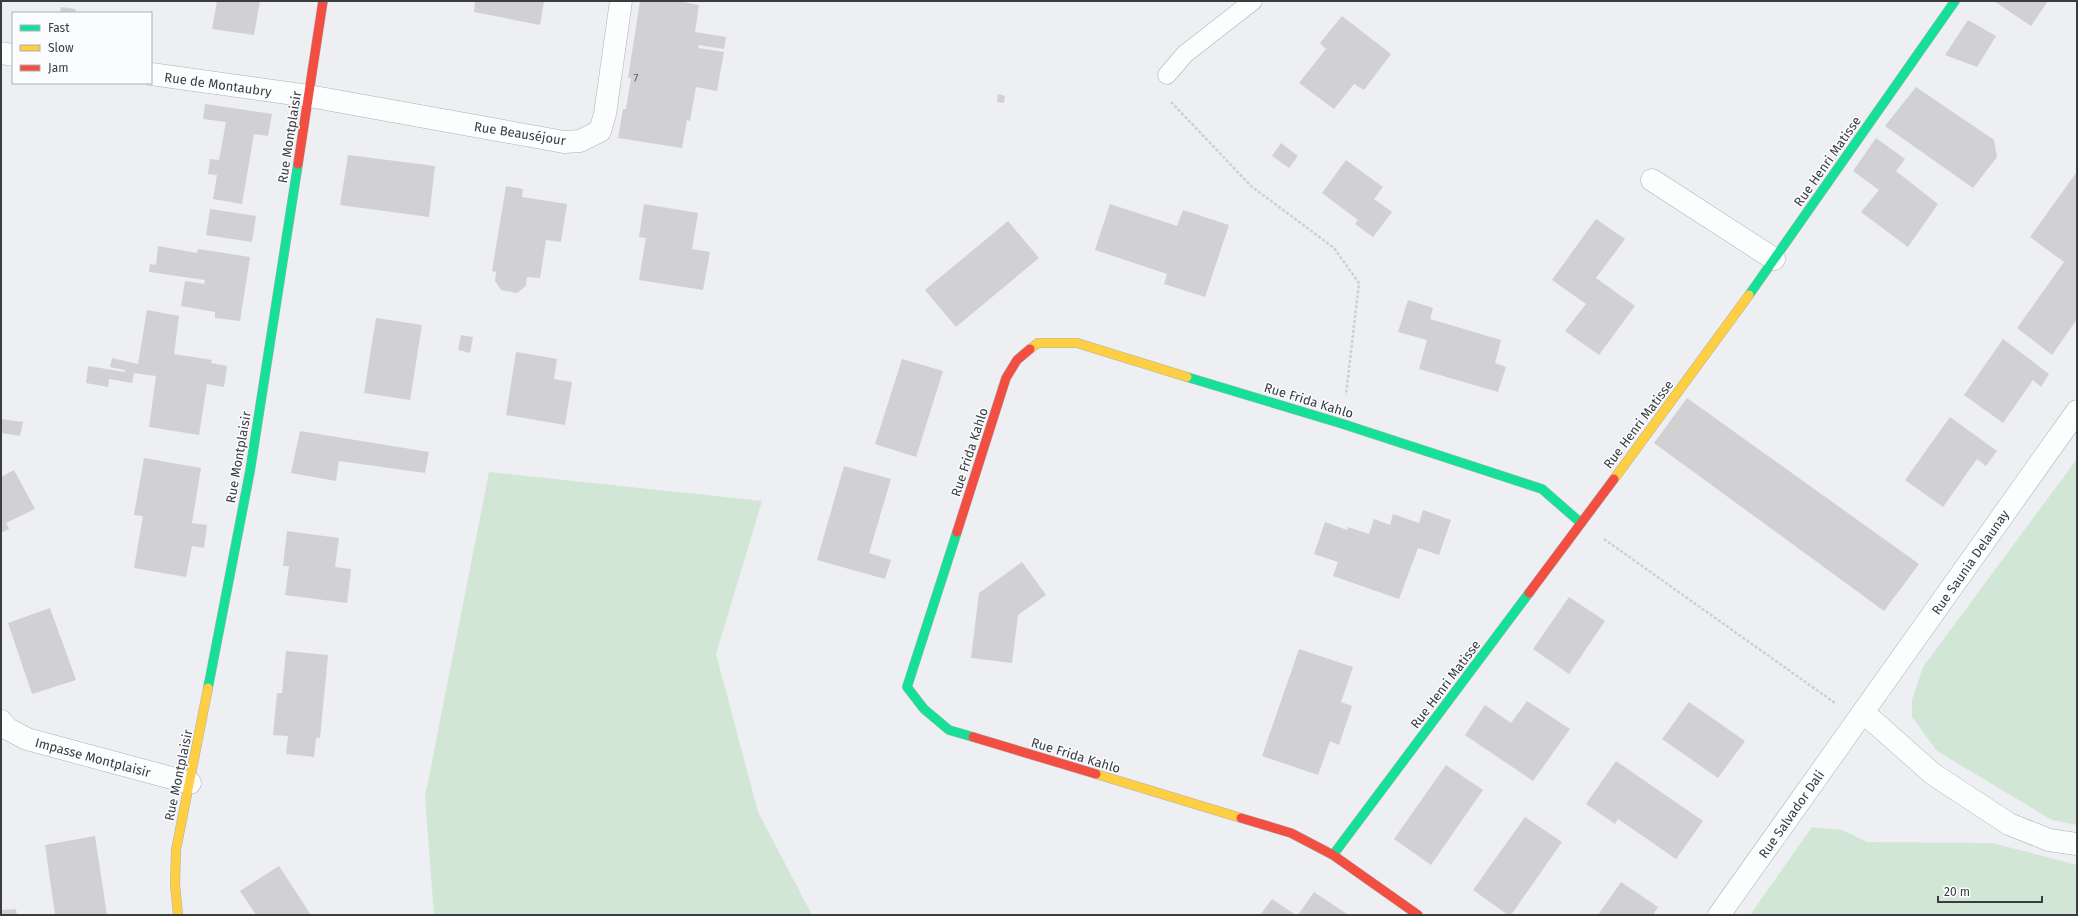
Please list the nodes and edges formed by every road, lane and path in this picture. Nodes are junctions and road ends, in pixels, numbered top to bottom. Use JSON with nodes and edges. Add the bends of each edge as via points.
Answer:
{"nodes":[{"id":1,"x":323,"y":1,"type":"edge"},
{"id":2,"x":621,"y":1,"type":"edge"},
{"id":3,"x":1253,"y":1,"type":"edge"},
{"id":4,"x":1955,"y":1,"type":"edge"},
{"id":5,"x":1,"y":53,"type":"edge"},
{"id":6,"x":12,"y":55,"type":"edge"},
{"id":7,"x":152,"y":74,"type":"edge"},
{"id":8,"x":1167,"y":75,"type":"joint"},
{"id":9,"x":309,"y":96,"type":"junction"},
{"id":10,"x":1652,"y":180,"type":"dead end"},
{"id":11,"x":1774,"y":259,"type":"junction"},
{"id":12,"x":2077,"y":411,"type":"edge"},
{"id":13,"x":1343,"y":424,"type":"junction"},
{"id":14,"x":1581,"y":523,"type":"junction"},
{"id":15,"x":1863,"y":712,"type":"junction"},
{"id":16,"x":1,"y":721,"type":"edge"},
{"id":17,"x":190,"y":783,"type":"junction"},
{"id":18,"x":2077,"y":844,"type":"edge"},
{"id":19,"x":1333,"y":855,"type":"junction"},
{"id":20,"x":178,"y":915,"type":"edge"},
{"id":21,"x":1418,"y":915,"type":"edge"},
{"id":22,"x":1719,"y":915,"type":"edge"}],
"edges":[{"from":1,"to":9,"type":"street","name":"Rue Montplaisir"},
{"from":2,"to":9,"type":"street","name":"Rue Beauséjour","via":[[605,114],[600,131],[580,141],[564,142]]},
{"from":3,"to":8,"type":"lane","via":[[1185,54]]},
{"from":4,"to":11,"type":"street","name":"Rue Henri Matisse"},
{"from":5,"to":6,"type":"street"},
{"from":7,"to":9,"type":"street","name":"Rue de Montaubry"},
{"from":8,"to":13,"type":"path","via":[[1169,99],[1251,186],[1334,248],[1359,283]]},
{"from":9,"to":17,"type":"street","name":"Rue Montplaisir","via":[[250,471]]},
{"from":10,"to":11,"type":"street"},
{"from":11,"to":14,"type":"street","name":"Rue Henri Matisse"},
{"from":12,"to":15,"type":"street","name":"Rue Saunia Delaunay"},
{"from":13,"to":14,"type":"street","name":"Rue Frida Kahlo","via":[[1542,489]]},
{"from":13,"to":19,"type":"street","name":"Rue Frida Kahlo","via":[[1077,343],[1038,343],[1017,360],[1006,378],[907,687],[924,708],[949,730],[1291,833]]},
{"from":14,"to":15,"type":"path","via":[[1839,706]]},
{"from":14,"to":19,"type":"street","name":"Rue Henri Matisse"},
{"from":15,"to":18,"type":"street","via":[[1933,774],[2009,824],[2049,840]]},
{"from":15,"to":22,"type":"street","name":"Rue Salvador Dali"},
{"from":16,"to":17,"type":"street","name":"Impasse Montplaisir","via":[[8,729],[27,739]]},
{"from":17,"to":20,"type":"street","name":"Rue Montplaisir","via":[[176,850],[175,884]]},
{"from":19,"to":21,"type":"street"}]}
